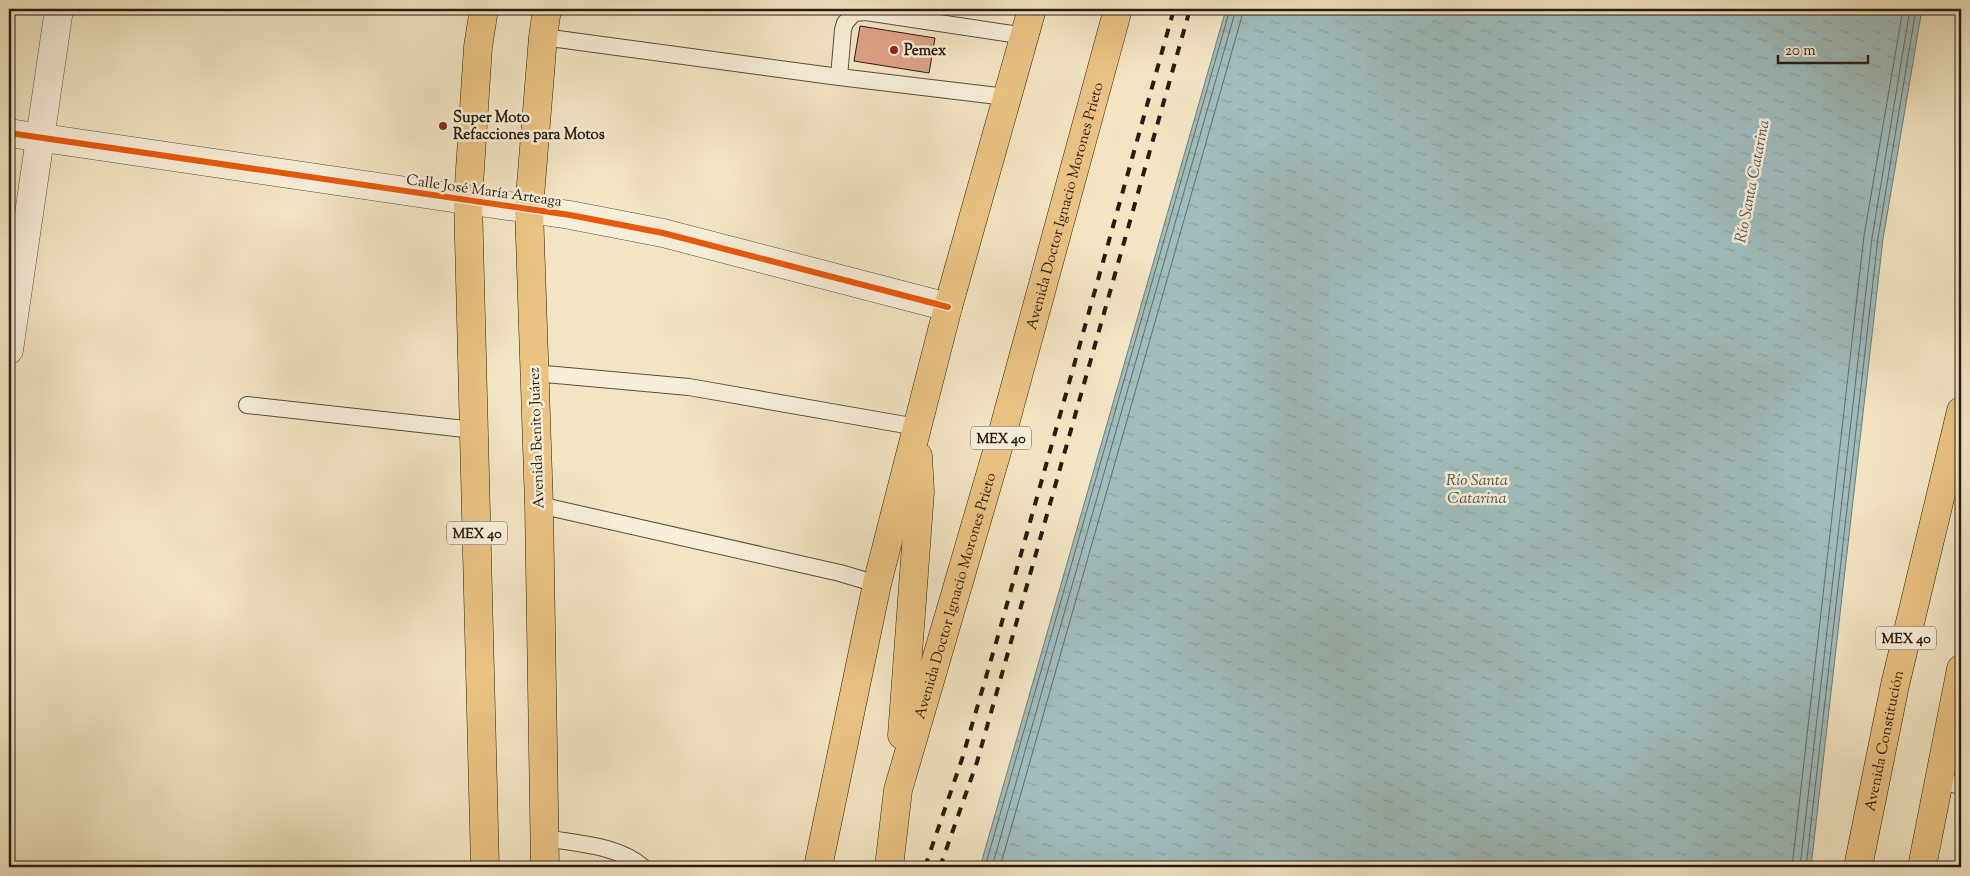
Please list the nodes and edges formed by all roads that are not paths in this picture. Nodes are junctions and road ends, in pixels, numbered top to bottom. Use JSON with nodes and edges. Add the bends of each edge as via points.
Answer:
{"nodes":[{"id":1,"x":59,"y":9,"type":"edge"},
{"id":2,"x":484,"y":9,"type":"edge"},
{"id":3,"x":547,"y":9,"type":"edge"},
{"id":4,"x":1032,"y":9,"type":"edge"},
{"id":5,"x":1118,"y":9,"type":"edge"},
{"id":6,"x":1025,"y":36,"type":"junction"},
{"id":7,"x":543,"y":37,"type":"junction"},
{"id":8,"x":839,"y":78,"type":"junction"},
{"id":9,"x":1006,"y":96,"type":"junction"},
{"id":10,"x":9,"y":133,"type":"edge"},
{"id":11,"x":41,"y":138,"type":"junction"},
{"id":12,"x":468,"y":200,"type":"junction"},
{"id":13,"x":529,"y":209,"type":"junction"},
{"id":14,"x":948,"y":307,"type":"junction"},
{"id":15,"x":9,"y":350,"type":"edge"},
{"id":16,"x":534,"y":373,"type":"junction"},
{"id":17,"x":247,"y":405,"type":"dead end"},
{"id":18,"x":1961,"y":411,"type":"edge"},
{"id":19,"x":917,"y":427,"type":"junction"},
{"id":20,"x":474,"y":430,"type":"junction"},
{"id":21,"x":539,"y":505,"type":"junction"},
{"id":22,"x":877,"y":584,"type":"junction"},
{"id":23,"x":1961,"y":669,"type":"edge"},
{"id":24,"x":1950,"y":783,"type":"edge"},
{"id":25,"x":898,"y":790,"type":"junction"},
{"id":26,"x":546,"y":838,"type":"junction"},
{"id":27,"x":485,"y":867,"type":"edge"},
{"id":28,"x":545,"y":867,"type":"edge"},
{"id":29,"x":643,"y":867,"type":"edge"},
{"id":30,"x":818,"y":867,"type":"edge"},
{"id":31,"x":888,"y":867,"type":"edge"},
{"id":32,"x":1858,"y":867,"type":"edge"},
{"id":33,"x":1922,"y":867,"type":"edge"}],
"edges":[{"from":1,"to":11,"type":"street"},
{"from":2,"to":12,"type":"main road","number":"MEX 40","via":[[478,47]]},
{"from":3,"to":7,"type":"main road","name":"Avenida Benito Juárez"},
{"from":4,"to":6,"type":"main road"},
{"from":5,"to":25,"type":"main road","name":"Avenida Doctor Ignacio Morones Prieto","number":"MEX 40","via":[[1003,431]]},
{"from":6,"to":8,"type":"lane","via":[[866,12],[854,13],[843,30]]},
{"from":6,"to":9,"type":"main road"},
{"from":7,"to":8,"type":"lane"},
{"from":7,"to":13,"type":"main road","name":"Avenida Benito Juárez"},
{"from":8,"to":9,"type":"lane"},
{"from":9,"to":14,"type":"main road"},
{"from":10,"to":11,"type":"street","name":"Calle José María Arteaga"},
{"from":11,"to":12,"type":"street","name":"Calle José María Arteaga"},
{"from":11,"to":15,"type":"street"},
{"from":12,"to":13,"type":"street","name":"Calle José María Arteaga"},
{"from":12,"to":20,"type":"main road","number":"MEX 40"},
{"from":13,"to":14,"type":"street","name":"Calle José María Arteaga","via":[[662,233]]},
{"from":13,"to":16,"type":"main road","name":"Avenida Benito Juárez"},
{"from":14,"to":19,"type":"main road"},
{"from":16,"to":19,"type":"lane","via":[[689,387]]},
{"from":16,"to":21,"type":"main road","name":"Avenida Benito Juárez"},
{"from":17,"to":20,"type":"lane"},
{"from":18,"to":32,"type":"main road","name":"Avenida Constitución","number":"MEX 40","via":[[1894,685]]},
{"from":19,"to":22,"type":"main road"},
{"from":19,"to":25,"type":"main road","via":[[920,492]]},
{"from":20,"to":27,"type":"main road","number":"MEX 40"},
{"from":21,"to":22,"type":"lane"},
{"from":21,"to":26,"type":"main road","name":"Avenida Benito Juárez"},
{"from":22,"to":30,"type":"main road"},
{"from":23,"to":24,"type":"main road"},
{"from":24,"to":33,"type":"main road"},
{"from":25,"to":31,"type":"main road","name":"Avenida Doctor Ignacio Morones Prieto","number":"MEX 40"},
{"from":26,"to":28,"type":"main road","name":"Avenida Benito Juárez"},
{"from":26,"to":29,"type":"lane","via":[[615,850],[630,856]]}]}
